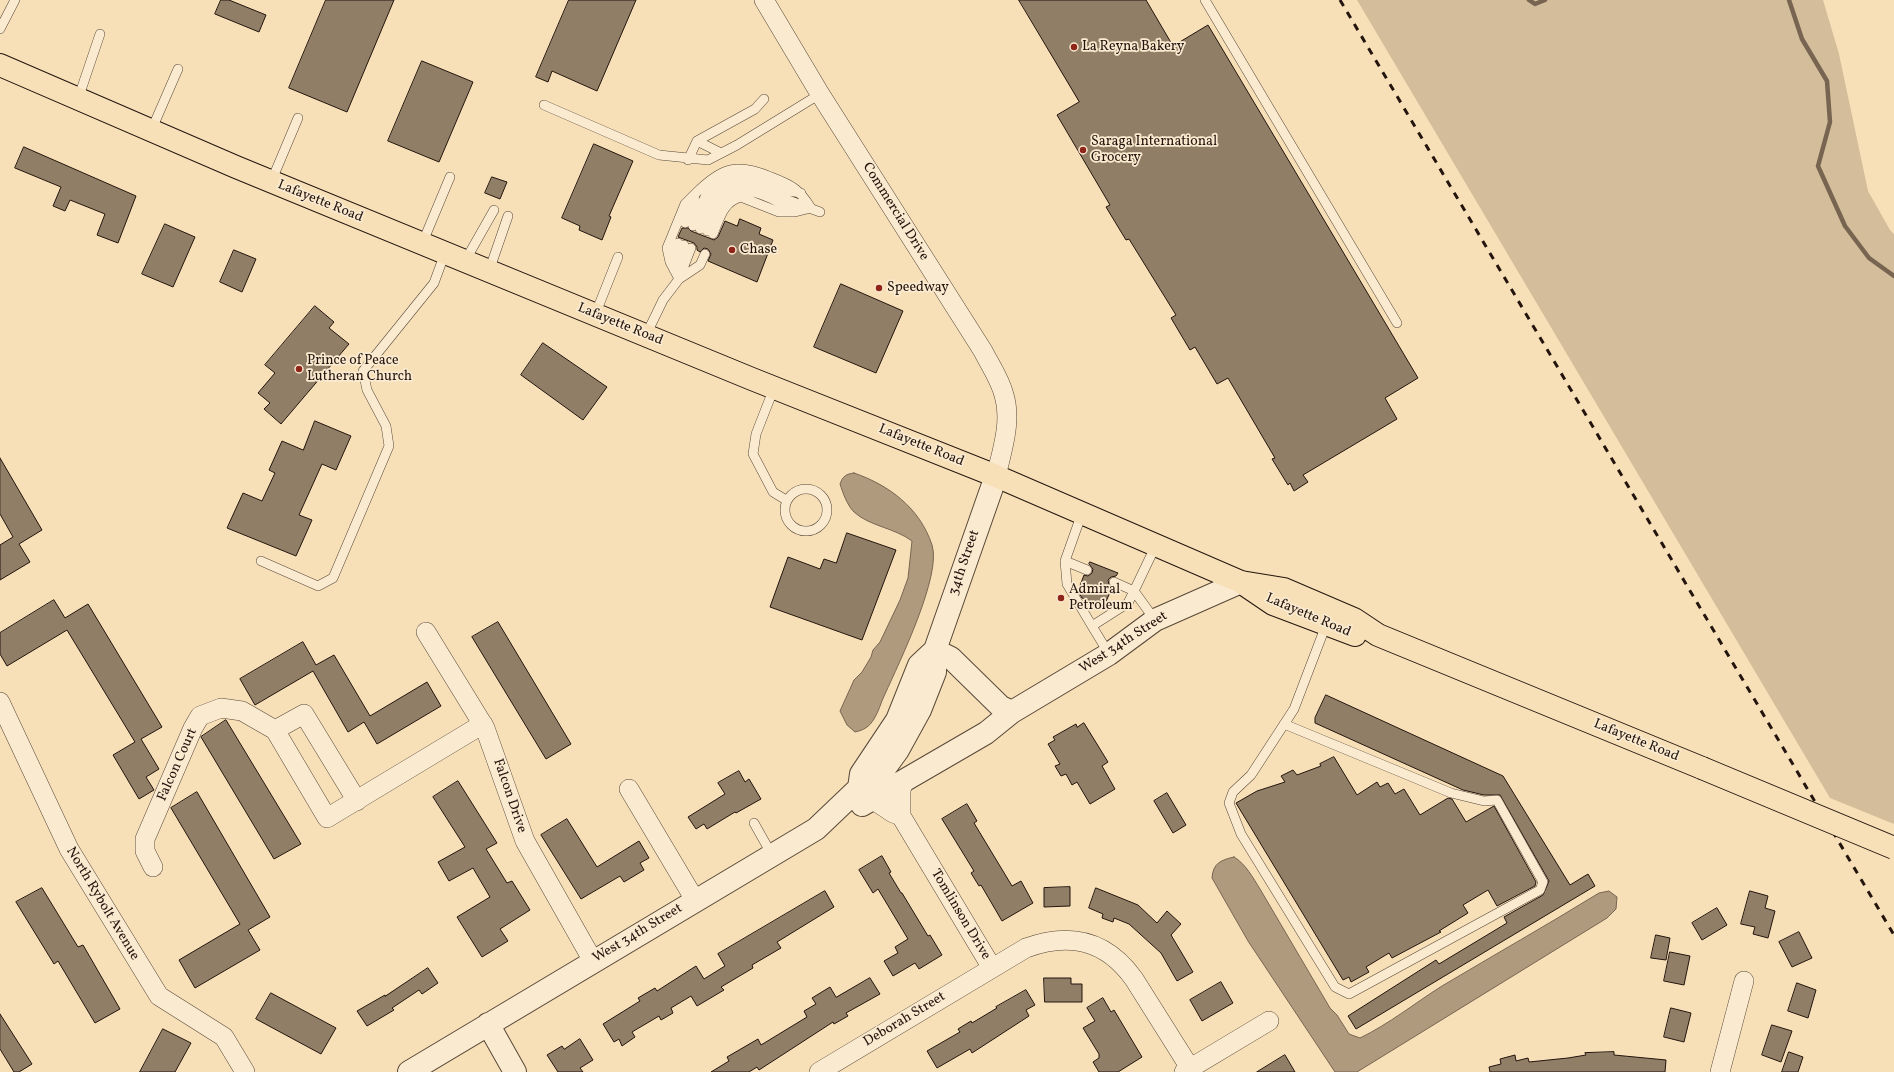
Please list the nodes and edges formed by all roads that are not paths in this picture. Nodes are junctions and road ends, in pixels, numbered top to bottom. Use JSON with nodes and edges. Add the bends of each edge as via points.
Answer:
{"nodes":[{"id":1,"x":14,"y":0,"type":"edge"},
{"id":2,"x":764,"y":0,"type":"edge"},
{"id":3,"x":1205,"y":0,"type":"edge"},
{"id":4,"x":0,"y":29,"type":"edge"},
{"id":5,"x":100,"y":34,"type":"dead end"},
{"id":6,"x":0,"y":65,"type":"edge"},
{"id":7,"x":178,"y":69,"type":"dead end"},
{"id":8,"x":820,"y":94,"type":"junction"},
{"id":9,"x":78,"y":99,"type":"junction"},
{"id":10,"x":764,"y":99,"type":"dead end"},
{"id":11,"x":544,"y":105,"type":"dead end"},
{"id":12,"x":298,"y":118,"type":"dead end"},
{"id":13,"x":151,"y":131,"type":"junction"},
{"id":14,"x":697,"y":141,"type":"junction"},
{"id":15,"x":721,"y":153,"type":"junction"},
{"id":16,"x":688,"y":160,"type":"junction"},
{"id":17,"x":450,"y":177,"type":"dead end"},
{"id":18,"x":271,"y":182,"type":"junction"},
{"id":19,"x":801,"y":193,"type":"junction"},
{"id":20,"x":695,"y":194,"type":"junction"},
{"id":21,"x":811,"y":208,"type":"junction"},
{"id":22,"x":494,"y":210,"type":"dead end"},
{"id":23,"x":820,"y":212,"type":"dead end"},
{"id":24,"x":508,"y":216,"type":"dead end"},
{"id":25,"x":699,"y":229,"type":"junction"},
{"id":26,"x":422,"y":244,"type":"junction"},
{"id":27,"x":691,"y":248,"type":"junction"},
{"id":28,"x":455,"y":257,"type":"junction"},
{"id":29,"x":618,"y":257,"type":"dead end"},
{"id":30,"x":672,"y":266,"type":"junction"},
{"id":31,"x":489,"y":271,"type":"junction"},
{"id":32,"x":679,"y":279,"type":"junction"},
{"id":33,"x":595,"y":315,"type":"junction"},
{"id":34,"x":1397,"y":323,"type":"dead end"},
{"id":35,"x":646,"y":336,"type":"junction"},
{"id":36,"x":774,"y":387,"type":"junction"},
{"id":37,"x":996,"y":476,"type":"junction"},
{"id":38,"x":786,"y":500,"type":"junction"},
{"id":39,"x":1082,"y":513,"type":"junction"},
{"id":40,"x":1156,"y":545,"type":"junction"},
{"id":41,"x":261,"y":561,"type":"dead end"},
{"id":42,"x":1065,"y":561,"type":"junction"},
{"id":43,"x":1087,"y":570,"type":"dead end"},
{"id":44,"x":1114,"y":582,"type":"dead end"},
{"id":45,"x":1241,"y":582,"type":"junction"},
{"id":46,"x":1134,"y":590,"type":"junction"},
{"id":47,"x":1155,"y":620,"type":"junction"},
{"id":48,"x":1326,"y":625,"type":"junction"},
{"id":49,"x":1092,"y":626,"type":"junction"},
{"id":50,"x":426,"y":632,"type":"dead end"},
{"id":51,"x":1378,"y":635,"type":"junction"},
{"id":52,"x":935,"y":650,"type":"junction"},
{"id":53,"x":1109,"y":654,"type":"junction"},
{"id":54,"x":0,"y":702,"type":"edge"},
{"id":55,"x":1012,"y":712,"type":"junction"},
{"id":56,"x":483,"y":724,"type":"junction"},
{"id":57,"x":1284,"y":724,"type":"junction"},
{"id":58,"x":275,"y":730,"type":"junction"},
{"id":59,"x":904,"y":781,"type":"junction"},
{"id":60,"x":628,"y":789,"type":"dead end"},
{"id":61,"x":866,"y":794,"type":"junction"},
{"id":62,"x":356,"y":801,"type":"junction"},
{"id":63,"x":901,"y":816,"type":"junction"},
{"id":64,"x":754,"y":823,"type":"dead end"},
{"id":65,"x":1894,"y":848,"type":"edge"},
{"id":66,"x":772,"y":855,"type":"junction"},
{"id":67,"x":153,"y":867,"type":"dead end"},
{"id":68,"x":695,"y":900,"type":"junction"},
{"id":69,"x":593,"y":961,"type":"junction"},
{"id":70,"x":992,"y":968,"type":"junction"},
{"id":71,"x":1744,"y":981,"type":"dead end"},
{"id":72,"x":1269,"y":1021,"type":"dead end"},
{"id":73,"x":488,"y":1024,"type":"junction"},
{"id":74,"x":1187,"y":1070,"type":"edge"},
{"id":75,"x":245,"y":1072,"type":"edge"},
{"id":76,"x":410,"y":1072,"type":"edge"},
{"id":77,"x":516,"y":1072,"type":"edge"},
{"id":78,"x":819,"y":1072,"type":"edge"},
{"id":79,"x":1720,"y":1072,"type":"edge"}],
"edges":[{"from":1,"to":4,"type":"lane"},
{"from":2,"to":8,"type":"street","name":"Commercial Drive"},
{"from":3,"to":34,"type":"lane"},
{"from":5,"to":9,"type":"lane"},
{"from":6,"to":9,"type":"main road","name":"Lafayette Road"},
{"from":7,"to":13,"type":"lane"},
{"from":8,"to":15,"type":"lane"},
{"from":8,"to":37,"type":"street","name":"Commercial Drive","via":[[983,350],[999,382],[1005,396],[1007,416],[1004,445]]},
{"from":9,"to":13,"type":"main road","name":"Lafayette Road"},
{"from":10,"to":14,"type":"lane","via":[[755,109]]},
{"from":11,"to":16,"type":"lane","via":[[659,155]]},
{"from":12,"to":18,"type":"lane"},
{"from":13,"to":18,"type":"main road","name":"Lafayette Road"},
{"from":14,"to":15,"type":"lane"},
{"from":14,"to":16,"type":"lane"},
{"from":15,"to":16,"type":"lane","via":[[708,160]]},
{"from":17,"to":26,"type":"lane"},
{"from":18,"to":26,"type":"main road","name":"Lafayette Road"},
{"from":19,"to":20,"type":"lane","via":[[792,185],[754,170],[735,168],[714,177]]},
{"from":19,"to":21,"type":"lane"},
{"from":19,"to":25,"type":"lane","via":[[789,192],[750,176],[732,176],[708,192]]},
{"from":20,"to":25,"type":"lane","via":[[693,207]]},
{"from":20,"to":30,"type":"lane","via":[[685,204],[667,248]]},
{"from":21,"to":23,"type":"lane"},
{"from":21,"to":25,"type":"lane","via":[[779,212],[741,197],[731,201]]},
{"from":21,"to":25,"type":"lane","via":[[740,182],[725,186],[718,192]]},
{"from":22,"to":28,"type":"lane"},
{"from":24,"to":31,"type":"lane"},
{"from":26,"to":28,"type":"main road","name":"Lafayette Road"},
{"from":27,"to":30,"type":"lane"},
{"from":27,"to":32,"type":"lane"},
{"from":27,"to":32,"type":"lane","via":[[691,271]]},
{"from":28,"to":31,"type":"main road","name":"Lafayette Road"},
{"from":28,"to":41,"type":"lane","via":[[363,371],[367,390],[386,426],[389,446],[333,578],[318,586]]},
{"from":29,"to":33,"type":"lane"},
{"from":30,"to":32,"type":"lane"},
{"from":31,"to":33,"type":"main road","name":"Lafayette Road"},
{"from":32,"to":35,"type":"lane","via":[[662,300]]},
{"from":33,"to":35,"type":"main road","name":"Lafayette Road"},
{"from":35,"to":36,"type":"main road","name":"Lafayette Road"},
{"from":36,"to":37,"type":"main road","name":"Lafayette Road"},
{"from":36,"to":38,"type":"lane","via":[[756,434],[753,454],[773,492]]},
{"from":37,"to":39,"type":"main road","name":"Lafayette Road"},
{"from":37,"to":52,"type":"street","name":"34th Street"},
{"from":38,"to":38,"type":"lane","via":[[786,520],[796,529],[809,531],[816,529],[824,521],[827,504],[816,491],[797,490]]},
{"from":39,"to":40,"type":"main road","name":"Lafayette Road"},
{"from":39,"to":42,"type":"lane"},
{"from":40,"to":45,"type":"main road","name":"Lafayette Road"},
{"from":40,"to":46,"type":"lane"},
{"from":42,"to":43,"type":"lane"},
{"from":42,"to":49,"type":"lane","via":[[1067,584]]},
{"from":44,"to":46,"type":"lane"},
{"from":45,"to":47,"type":"street","name":"West 34th Street"},
{"from":45,"to":48,"type":"main road","name":"Lafayette Road","via":[[1273,604]]},
{"from":45,"to":51,"type":"main road","name":"Lafayette Road","via":[[1284,590],[1354,619]]},
{"from":46,"to":47,"type":"lane"},
{"from":46,"to":49,"type":"lane","via":[[1128,603]]},
{"from":47,"to":53,"type":"street","name":"West 34th Street"},
{"from":48,"to":51,"type":"main road","name":"Lafayette Road","via":[[1367,640]]},
{"from":48,"to":57,"type":"lane","via":[[1294,709]]},
{"from":49,"to":53,"type":"lane"},
{"from":50,"to":56,"type":"street","name":"Falcon Drive"},
{"from":51,"to":65,"type":"main road","name":"Lafayette Road","bridge":true},
{"from":52,"to":55,"type":"street","via":[[951,658],[1001,707]]},
{"from":52,"to":61,"type":"street","via":[[920,665],[897,720],[861,774]]},
{"from":53,"to":55,"type":"street","name":"West 34th Street"},
{"from":54,"to":75,"type":"street","name":"North Rybolt Avenue","via":[[69,849],[159,996],[224,1037]]},
{"from":55,"to":59,"type":"street","name":"West 34th Street","via":[[986,733]]},
{"from":56,"to":62,"type":"street","name":"Falcon Court"},
{"from":56,"to":69,"type":"street","name":"Falcon Drive","via":[[525,842]]},
{"from":57,"to":57,"type":"lane","via":[[1251,775],[1233,792],[1229,803],[1241,834],[1335,987],[1349,994],[1540,890],[1544,882],[1497,800],[1484,801],[1451,793]]},
{"from":58,"to":62,"type":"street","via":[[304,714]]},
{"from":58,"to":62,"type":"street","name":"Falcon Court","via":[[327,818]]},
{"from":58,"to":67,"type":"street","name":"Falcon Court","via":[[242,711],[221,708],[200,716],[145,839],[145,850]]},
{"from":59,"to":61,"type":"street","name":"West 34th Street"},
{"from":59,"to":63,"type":"street","via":[[901,790]]},
{"from":60,"to":68,"type":"street"},
{"from":61,"to":63,"type":"street"},
{"from":61,"to":66,"type":"street","name":"West 34th Street","via":[[816,829]]},
{"from":63,"to":70,"type":"street","name":"Tomlinson Drive"},
{"from":64,"to":66,"type":"lane"},
{"from":66,"to":68,"type":"street","name":"West 34th Street"},
{"from":68,"to":69,"type":"street","name":"West 34th Street"},
{"from":69,"to":73,"type":"street","name":"West 34th Street"},
{"from":70,"to":74,"type":"street","name":"Tomlinson Drive","via":[[1026,948],[1053,940],[1082,941],[1100,948],[1114,957],[1131,974]]},
{"from":70,"to":78,"type":"street","name":"Deborah Street"},
{"from":71,"to":79,"type":"street"},
{"from":72,"to":74,"type":"street"},
{"from":73,"to":76,"type":"street","name":"West 34th Street"},
{"from":73,"to":77,"type":"street"}]}
